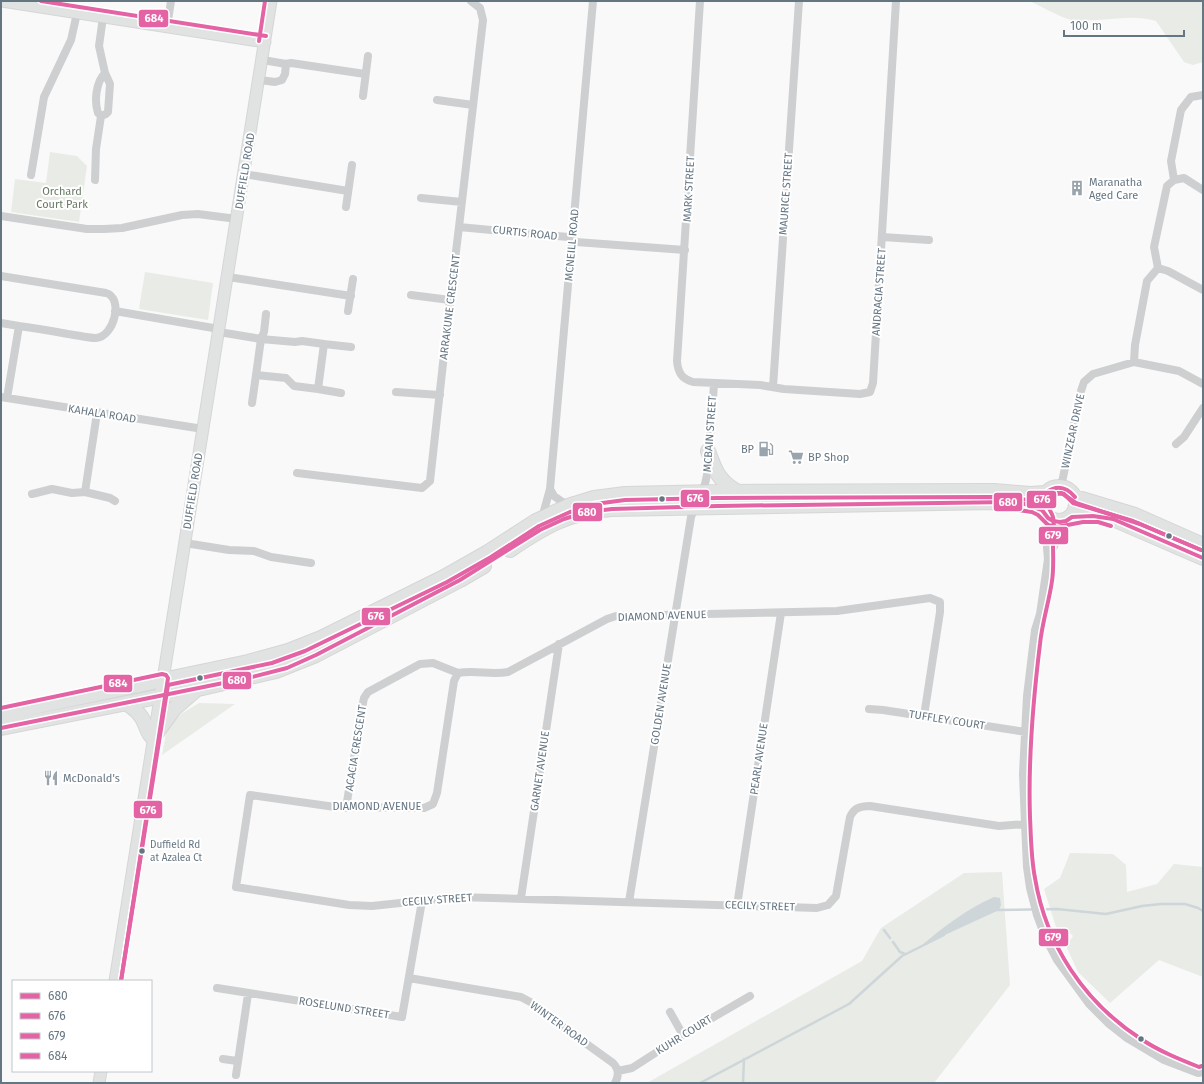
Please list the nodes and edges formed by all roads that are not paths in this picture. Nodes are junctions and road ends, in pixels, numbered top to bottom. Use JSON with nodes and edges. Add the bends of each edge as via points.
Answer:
{"nodes":[{"id":1,"x":2,"y":1,"type":"edge"},
{"id":2,"x":171,"y":1,"type":"edge"},
{"id":3,"x":271,"y":1,"type":"edge"},
{"id":4,"x":471,"y":1,"type":"edge"},
{"id":5,"x":593,"y":1,"type":"edge"},
{"id":6,"x":700,"y":1,"type":"edge"},
{"id":7,"x":799,"y":1,"type":"edge"},
{"id":8,"x":896,"y":1,"type":"edge"},
{"id":9,"x":59,"y":5,"type":"edge"},
{"id":10,"x":77,"y":13,"type":"junction"},
{"id":11,"x":106,"y":17,"type":"junction"},
{"id":12,"x":167,"y":26,"type":"junction"},
{"id":13,"x":265,"y":42,"type":"junction"},
{"id":14,"x":368,"y":56,"type":"dead end"},
{"id":15,"x":263,"y":60,"type":"junction"},
{"id":16,"x":286,"y":64,"type":"junction"},
{"id":17,"x":105,"y":73,"type":"junction"},
{"id":18,"x":365,"y":74,"type":"junction"},
{"id":19,"x":260,"y":80,"type":"junction"},
{"id":20,"x":363,"y":96,"type":"dead end"},
{"id":21,"x":1203,"y":96,"type":"edge"},
{"id":22,"x":438,"y":100,"type":"dead end"},
{"id":23,"x":473,"y":105,"type":"junction"},
{"id":24,"x":101,"y":116,"type":"junction"},
{"id":25,"x":352,"y":165,"type":"dead end"},
{"id":26,"x":244,"y":174,"type":"junction"},
{"id":27,"x":31,"y":175,"type":"dead end"},
{"id":28,"x":95,"y":180,"type":"dead end"},
{"id":29,"x":1174,"y":180,"type":"junction"},
{"id":30,"x":1203,"y":190,"type":"edge"},
{"id":31,"x":348,"y":191,"type":"junction"},
{"id":32,"x":422,"y":198,"type":"dead end"},
{"id":33,"x":462,"y":202,"type":"junction"},
{"id":34,"x":346,"y":207,"type":"dead end"},
{"id":35,"x":1,"y":216,"type":"edge"},
{"id":36,"x":237,"y":219,"type":"junction"},
{"id":37,"x":459,"y":227,"type":"junction"},
{"id":38,"x":882,"y":237,"type":"junction"},
{"id":39,"x":572,"y":240,"type":"junction"},
{"id":40,"x":929,"y":240,"type":"dead end"},
{"id":41,"x":685,"y":250,"type":"junction"},
{"id":42,"x":1158,"y":268,"type":"junction"},
{"id":43,"x":1,"y":276,"type":"edge"},
{"id":44,"x":228,"y":277,"type":"junction"},
{"id":45,"x":353,"y":279,"type":"dead end"},
{"id":46,"x":1203,"y":290,"type":"edge"},
{"id":47,"x":411,"y":295,"type":"dead end"},
{"id":48,"x":351,"y":296,"type":"junction"},
{"id":49,"x":450,"y":300,"type":"junction"},
{"id":50,"x":115,"y":311,"type":"junction"},
{"id":51,"x":348,"y":311,"type":"dead end"},
{"id":52,"x":266,"y":314,"type":"dead end"},
{"id":53,"x":1,"y":323,"type":"edge"},
{"id":54,"x":19,"y":326,"type":"junction"},
{"id":55,"x":219,"y":330,"type":"junction"},
{"id":56,"x":261,"y":339,"type":"junction"},
{"id":57,"x":324,"y":344,"type":"junction"},
{"id":58,"x":351,"y":347,"type":"dead end"},
{"id":59,"x":1134,"y":362,"type":"junction"},
{"id":60,"x":256,"y":375,"type":"junction"},
{"id":61,"x":682,"y":377,"type":"joint"},
{"id":62,"x":714,"y":384,"type":"junction"},
{"id":63,"x":1203,"y":384,"type":"edge"},
{"id":64,"x":773,"y":387,"type":"junction"},
{"id":65,"x":318,"y":389,"type":"junction"},
{"id":66,"x":396,"y":392,"type":"dead end"},
{"id":67,"x":341,"y":393,"type":"dead end"},
{"id":68,"x":440,"y":395,"type":"junction"},
{"id":69,"x":4,"y":397,"type":"edge"},
{"id":70,"x":252,"y":403,"type":"dead end"},
{"id":71,"x":1203,"y":408,"type":"edge"},
{"id":72,"x":97,"y":413,"type":"junction"},
{"id":73,"x":203,"y":429,"type":"junction"},
{"id":74,"x":1176,"y":444,"type":"dead end"},
{"id":75,"x":708,"y":451,"type":"junction"},
{"id":76,"x":296,"y":473,"type":"dead end"},
{"id":77,"x":1061,"y":487,"type":"junction"},
{"id":78,"x":86,"y":489,"type":"junction"},
{"id":79,"x":550,"y":489,"type":"junction"},
{"id":80,"x":736,"y":491,"type":"junction"},
{"id":81,"x":702,"y":492,"type":"junction"},
{"id":82,"x":1045,"y":493,"type":"junction"},
{"id":83,"x":32,"y":494,"type":"dead end"},
{"id":84,"x":1075,"y":497,"type":"junction"},
{"id":85,"x":115,"y":501,"type":"dead end"},
{"id":86,"x":568,"y":506,"type":"junction"},
{"id":87,"x":695,"y":506,"type":"junction"},
{"id":88,"x":1045,"y":514,"type":"junction"},
{"id":89,"x":542,"y":518,"type":"junction"},
{"id":90,"x":1069,"y":519,"type":"junction"},
{"id":91,"x":185,"y":543,"type":"junction"},
{"id":92,"x":1203,"y":545,"type":"edge"},
{"id":93,"x":1203,"y":558,"type":"edge"},
{"id":94,"x":1048,"y":560,"type":"junction"},
{"id":95,"x":311,"y":563,"type":"dead end"},
{"id":96,"x":781,"y":613,"type":"junction"},
{"id":97,"x":675,"y":615,"type":"junction"},
{"id":98,"x":559,"y":644,"type":"junction"},
{"id":99,"x":458,"y":674,"type":"junction"},
{"id":100,"x":163,"y":680,"type":"junction"},
{"id":101,"x":198,"y":689,"type":"junction"},
{"id":102,"x":160,"y":696,"type":"junction"},
{"id":103,"x":126,"y":703,"type":"junction"},
{"id":104,"x":869,"y":709,"type":"dead end"},
{"id":105,"x":1,"y":714,"type":"edge"},
{"id":106,"x":924,"y":716,"type":"junction"},
{"id":107,"x":1,"y":728,"type":"edge"},
{"id":108,"x":1026,"y":732,"type":"junction"},
{"id":109,"x":153,"y":738,"type":"junction"},
{"id":110,"x":248,"y":806,"type":"joint"},
{"id":111,"x":346,"y":808,"type":"junction"},
{"id":112,"x":1025,"y":824,"type":"junction"},
{"id":113,"x":521,"y":898,"type":"junction"},
{"id":114,"x":422,"y":901,"type":"junction"},
{"id":115,"x":629,"y":902,"type":"junction"},
{"id":116,"x":737,"y":906,"type":"junction"},
{"id":117,"x":409,"y":978,"type":"junction"},
{"id":118,"x":115,"y":980,"type":"edge"},
{"id":119,"x":217,"y":988,"type":"dead end"},
{"id":120,"x":248,"y":994,"type":"junction"},
{"id":121,"x":750,"y":996,"type":"dead end"},
{"id":122,"x":670,"y":1012,"type":"dead end"},
{"id":123,"x":683,"y":1035,"type":"junction"},
{"id":124,"x":223,"y":1059,"type":"dead end"},
{"id":125,"x":237,"y":1061,"type":"junction"},
{"id":126,"x":618,"y":1071,"type":"junction"},
{"id":127,"x":101,"y":1072,"type":"edge"},
{"id":128,"x":1201,"y":1074,"type":"edge"},
{"id":129,"x":236,"y":1075,"type":"dead end"},
{"id":130,"x":99,"y":1083,"type":"edge"},
{"id":131,"x":615,"y":1083,"type":"edge"}],
"edges":[{"from":1,"to":9,"type":"street"},
{"from":2,"to":12,"type":"street"},
{"from":3,"to":13,"type":"street","name":"DUFFIELD ROAD"},
{"from":4,"to":23,"type":"street","name":"ARRAKUNE CRESCENT","via":[[480,8],[483,20]]},
{"from":5,"to":39,"type":"street","name":"MCNEILL ROAD"},
{"from":6,"to":41,"type":"street","name":"MARK STREET"},
{"from":7,"to":64,"type":"street","name":"MAURICE STREET"},
{"from":8,"to":38,"type":"street","name":"ANDRACIA STREET"},
{"from":9,"to":10,"type":"street"},
{"from":10,"to":11,"type":"street"},
{"from":10,"to":27,"type":"street","via":[[71,40],[44,97]]},
{"from":11,"to":12,"type":"street"},
{"from":11,"to":17,"type":"street","via":[[99,46]]},
{"from":12,"to":13,"type":"street"},
{"from":13,"to":15,"type":"street","name":"DUFFIELD ROAD"},
{"from":14,"to":18,"type":"street"},
{"from":15,"to":16,"type":"street"},
{"from":15,"to":19,"type":"street","name":"DUFFIELD ROAD"},
{"from":16,"to":18,"type":"street"},
{"from":16,"to":19,"type":"street","via":[[282,80]]},
{"from":17,"to":24,"type":"street","via":[[99,81],[97,96],[97,110]]},
{"from":17,"to":24,"type":"street","via":[[110,84],[109,108],[106,114]]},
{"from":18,"to":20,"type":"street"},
{"from":19,"to":26,"type":"street","name":"DUFFIELD ROAD"},
{"from":21,"to":29,"type":"street","via":[[1191,97],[1181,110],[1171,161]]},
{"from":22,"to":23,"type":"street"},
{"from":23,"to":33,"type":"street","name":"ARRAKUNE CRESCENT"},
{"from":24,"to":28,"type":"street"},
{"from":25,"to":31,"type":"street"},
{"from":26,"to":31,"type":"street"},
{"from":26,"to":36,"type":"street","name":"DUFFIELD ROAD"},
{"from":29,"to":30,"type":"street","via":[[1184,178]]},
{"from":29,"to":42,"type":"street","via":[[1167,186],[1154,247]]},
{"from":31,"to":34,"type":"street"},
{"from":32,"to":33,"type":"street"},
{"from":33,"to":37,"type":"street","name":"ARRAKUNE CRESCENT"},
{"from":35,"to":36,"type":"street","via":[[88,229],[122,228],[182,215],[198,214]]},
{"from":36,"to":44,"type":"street","name":"DUFFIELD ROAD"},
{"from":37,"to":39,"type":"street","name":"CURTIS ROAD"},
{"from":37,"to":49,"type":"street","name":"ARRAKUNE CRESCENT"},
{"from":38,"to":40,"type":"street"},
{"from":38,"to":64,"type":"street","name":"ANDRACIA STREET","via":[[873,383],[870,392],[860,394]]},
{"from":39,"to":41,"type":"street","name":"CURTIS ROAD","via":[[580,243]]},
{"from":39,"to":79,"type":"street","name":"MCNEILL ROAD"},
{"from":41,"to":61,"type":"street","name":"MARK STREET","via":[[677,362]]},
{"from":42,"to":46,"type":"street"},
{"from":42,"to":59,"type":"street","via":[[1147,281]]},
{"from":43,"to":50,"type":"street","via":[[110,294],[115,300]]},
{"from":44,"to":48,"type":"street"},
{"from":44,"to":55,"type":"street","name":"DUFFIELD ROAD"},
{"from":45,"to":48,"type":"street"},
{"from":47,"to":49,"type":"street"},
{"from":48,"to":51,"type":"street"},
{"from":49,"to":68,"type":"street","name":"ARRAKUNE CRESCENT"},
{"from":50,"to":54,"type":"street","via":[[108,332],[97,338]]},
{"from":50,"to":55,"type":"street"},
{"from":52,"to":56,"type":"street"},
{"from":53,"to":54,"type":"street"},
{"from":54,"to":69,"type":"street"},
{"from":55,"to":56,"type":"street"},
{"from":55,"to":73,"type":"street","name":"DUFFIELD ROAD"},
{"from":56,"to":57,"type":"street"},
{"from":56,"to":60,"type":"street"},
{"from":57,"to":58,"type":"street"},
{"from":57,"to":65,"type":"street"},
{"from":59,"to":63,"type":"street","name":"WINZEAR DRIVE","via":[[1179,371]]},
{"from":59,"to":77,"type":"street","name":"WINZEAR DRIVE","via":[[1094,374],[1084,382]]},
{"from":60,"to":65,"type":"street","via":[[286,378],[294,386]]},
{"from":60,"to":70,"type":"street"},
{"from":61,"to":62,"type":"street","name":"ANDRACIA STREET","via":[[693,382]]},
{"from":62,"to":64,"type":"street","name":"ANDRACIA STREET"},
{"from":62,"to":75,"type":"street","name":"MCBAIN STREET"},
{"from":65,"to":67,"type":"street"},
{"from":66,"to":68,"type":"street"},
{"from":68,"to":76,"type":"street","name":"ARRAKUNE CRESCENT","via":[[430,481],[422,488]]},
{"from":69,"to":72,"type":"street","name":"KAHALA ROAD"},
{"from":71,"to":74,"type":"street","via":[[1184,437]]},
{"from":72,"to":73,"type":"street","name":"KAHALA ROAD"},
{"from":72,"to":78,"type":"street"},
{"from":73,"to":91,"type":"street","name":"DUFFIELD ROAD"},
{"from":75,"to":80,"type":"highway","via":[[721,481]]},
{"from":75,"to":81,"type":"street","name":"MCBAIN STREET","via":[[708,470]]},
{"from":77,"to":82,"type":"highway","via":[[1055,487]]},
{"from":77,"to":84,"type":"highway"},
{"from":78,"to":83,"type":"street","via":[[72,493],[52,489]]},
{"from":78,"to":85,"type":"street"},
{"from":79,"to":86,"type":"street","via":[[557,499]]},
{"from":79,"to":89,"type":"street","name":"MCNEILL ROAD"},
{"from":80,"to":81,"type":"highway"},
{"from":80,"to":82,"type":"highway"},
{"from":81,"to":86,"type":"highway","via":[[608,496]]},
{"from":81,"to":87,"type":"street","name":"MCBAIN STREET"},
{"from":82,"to":88,"type":"highway","via":[[1042,502]]},
{"from":84,"to":90,"type":"highway","via":[[1076,511]]},
{"from":84,"to":92,"type":"highway","via":[[1135,515]]},
{"from":86,"to":89,"type":"highway"},
{"from":87,"to":88,"type":"highway","via":[[997,502],[1018,503]]},
{"from":87,"to":97,"type":"street","name":"GOLDEN AVENUE","via":[[690,517]]},
{"from":87,"to":101,"type":"highway","via":[[606,509],[564,519],[540,530],[460,580],[316,655],[276,671]]},
{"from":88,"to":90,"type":"highway","via":[[1053,521]]},
{"from":88,"to":94,"type":"street"},
{"from":89,"to":100,"type":"highway","via":[[444,577],[302,646],[271,657]]},
{"from":90,"to":93,"type":"highway","via":[[1100,516],[1113,519]]},
{"from":90,"to":94,"type":"street","via":[[1057,536]]},
{"from":91,"to":95,"type":"street","via":[[254,551],[271,557]]},
{"from":91,"to":100,"type":"street","name":"DUFFIELD ROAD"},
{"from":94,"to":108,"type":"street","via":[[1035,630],[1027,696]]},
{"from":96,"to":97,"type":"street","name":"DIAMOND AVENUE"},
{"from":96,"to":106,"type":"street","name":"DIAMOND AVENUE","via":[[837,611],[930,598],[940,602]]},
{"from":96,"to":116,"type":"street","name":"PEARL AVENUE"},
{"from":97,"to":98,"type":"street","name":"DIAMOND AVENUE","via":[[616,616]]},
{"from":97,"to":115,"type":"street","name":"GOLDEN AVENUE"},
{"from":98,"to":99,"type":"street","name":"DIAMOND AVENUE","via":[[508,672],[498,674],[469,671]]},
{"from":98,"to":113,"type":"street","name":"GARNET AVENUE"},
{"from":99,"to":111,"type":"street","name":"ACACIA CRESCENT","via":[[433,663],[420,664],[368,692],[363,703]]},
{"from":99,"to":111,"type":"street","name":"DIAMOND AVENUE","via":[[454,681],[437,794],[433,804],[424,808]]},
{"from":100,"to":102,"type":"street","name":"DUFFIELD ROAD"},
{"from":100,"to":105,"type":"highway"},
{"from":101,"to":102,"type":"highway"},
{"from":101,"to":109,"type":"highway","via":[[174,709]]},
{"from":102,"to":103,"type":"highway"},
{"from":102,"to":109,"type":"street","name":"DUFFIELD ROAD"},
{"from":103,"to":107,"type":"highway"},
{"from":103,"to":109,"type":"highway","via":[[139,713],[148,734]]},
{"from":104,"to":106,"type":"street","name":"TUFFLEY COURT"},
{"from":106,"to":108,"type":"street","name":"TUFFLEY COURT"},
{"from":108,"to":112,"type":"street","via":[[1023,774]]},
{"from":109,"to":118,"type":"street","name":"DUFFIELD ROAD"},
{"from":110,"to":111,"type":"street","name":"DIAMOND AVENUE","via":[[250,795]]},
{"from":110,"to":114,"type":"street","name":"CECILY STREET","via":[[236,888],[349,905],[372,906]]},
{"from":112,"to":116,"type":"street","name":"CECILY STREET","via":[[999,826],[870,806],[859,807],[850,817],[838,891],[833,901],[817,908]]},
{"from":112,"to":128,"type":"street","via":[[1027,867],[1037,915],[1046,939],[1070,980],[1089,1004],[1127,1038],[1164,1060]]},
{"from":113,"to":114,"type":"street","name":"CECILY STREET","via":[[457,897]]},
{"from":113,"to":115,"type":"street","name":"CECILY STREET"},
{"from":114,"to":117,"type":"street","name":"ROSELUND STREET"},
{"from":115,"to":116,"type":"street","name":"CECILY STREET"},
{"from":117,"to":120,"type":"street","name":"ROSELUND STREET","via":[[402,1017]]},
{"from":117,"to":126,"type":"street","name":"WINTER ROAD","via":[[521,997],[613,1063]]},
{"from":119,"to":120,"type":"street","name":"ROSELUND STREET"},
{"from":120,"to":125,"type":"street"},
{"from":121,"to":123,"type":"street","name":"KUHR COURT"},
{"from":122,"to":123,"type":"street"},
{"from":123,"to":126,"type":"street","name":"KUHR COURT","via":[[632,1068]]},
{"from":124,"to":125,"type":"street"},
{"from":125,"to":129,"type":"street"},
{"from":126,"to":131,"type":"street"},
{"from":127,"to":130,"type":"street"}]}
